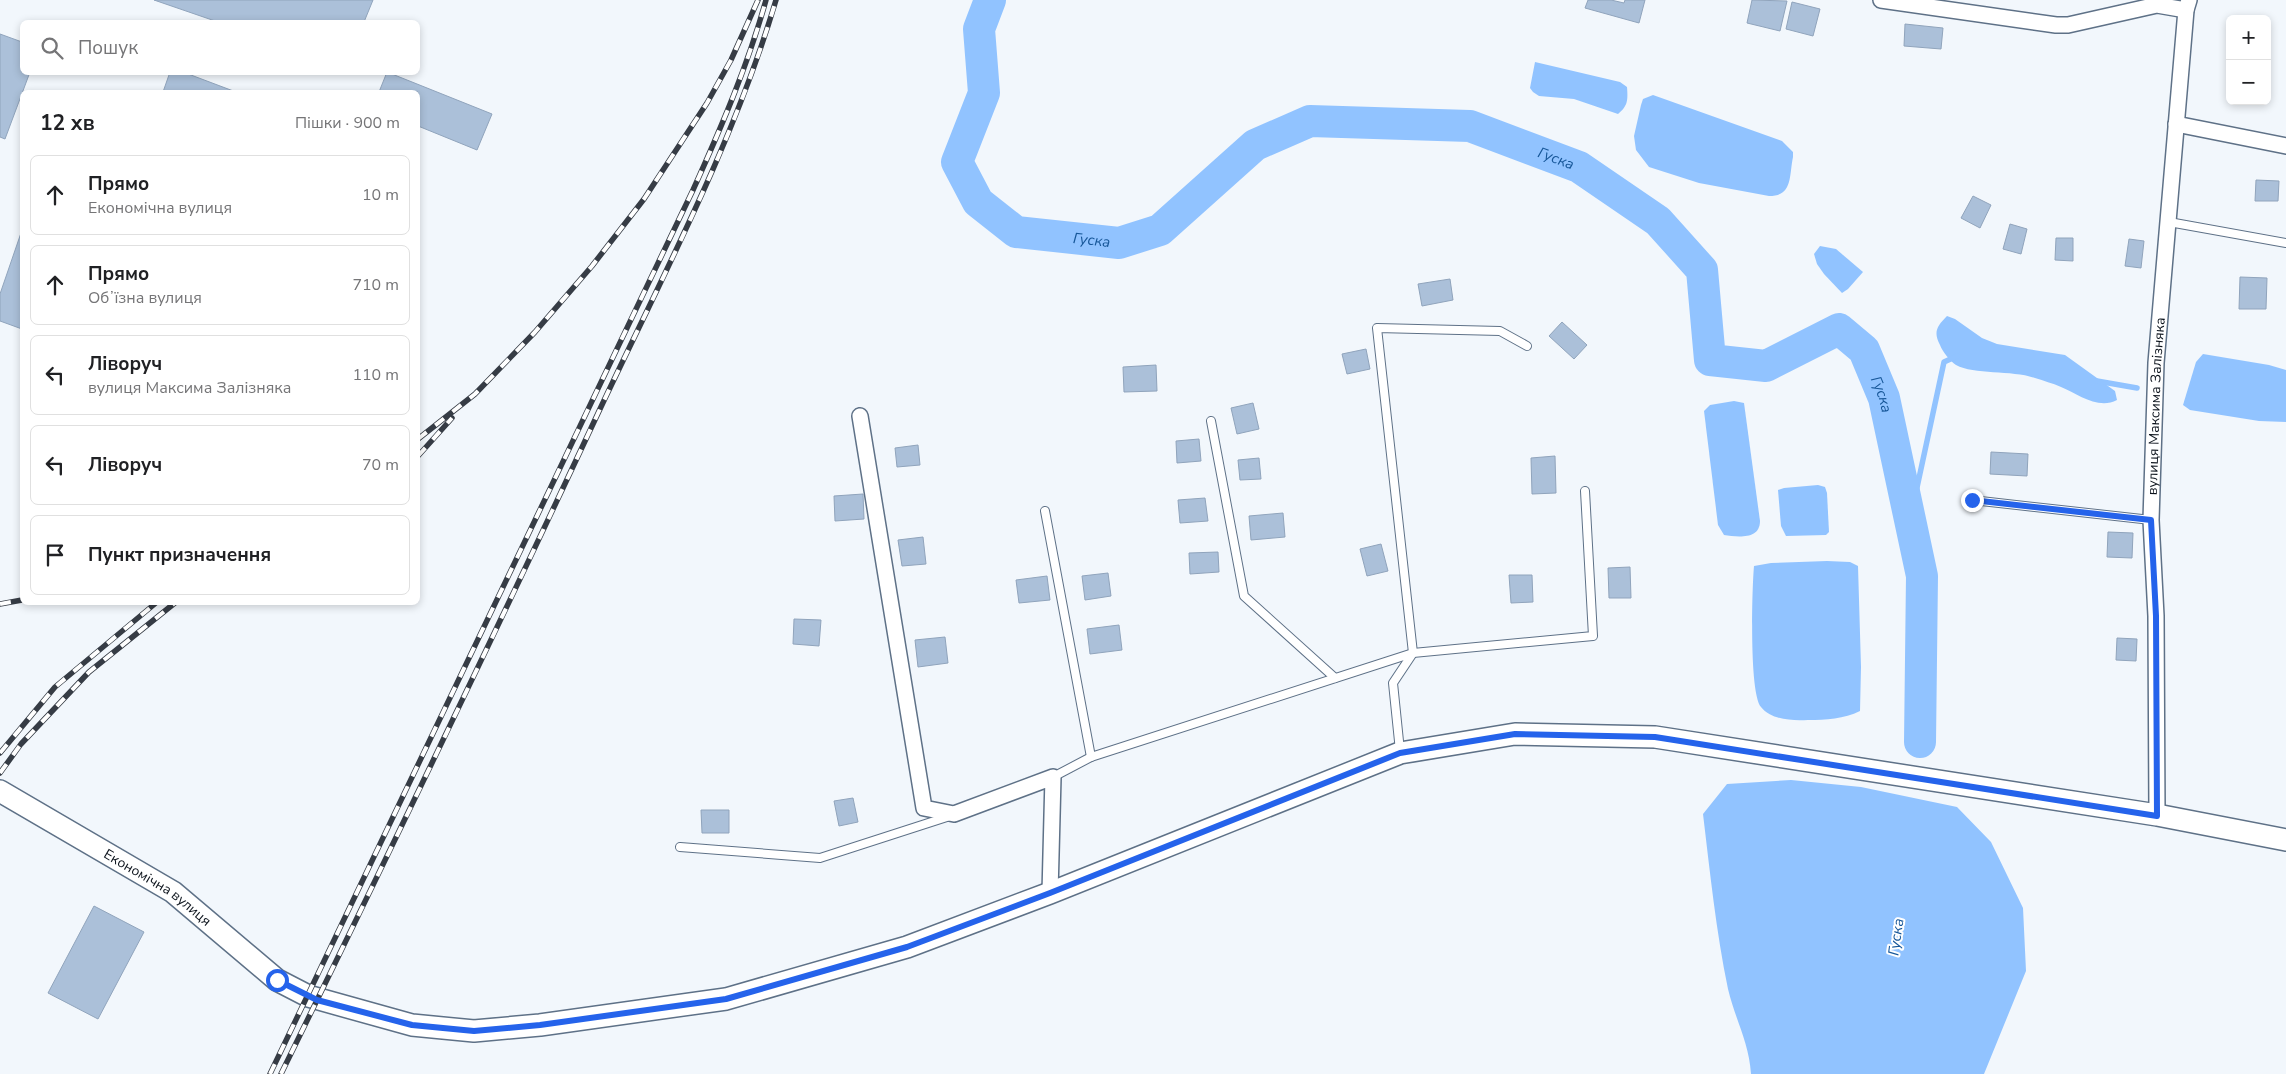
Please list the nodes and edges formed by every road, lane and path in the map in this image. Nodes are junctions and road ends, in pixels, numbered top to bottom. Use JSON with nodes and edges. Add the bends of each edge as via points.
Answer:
{"nodes":[{"id":1,"x":1881,"y":0,"type":"edge"},
{"id":2,"x":2188,"y":5,"type":"edge"},
{"id":3,"x":2176,"y":124,"type":"junction"},
{"id":4,"x":2286,"y":146,"type":"edge"},
{"id":5,"x":2169,"y":222,"type":"junction"},
{"id":6,"x":2286,"y":243,"type":"edge"},
{"id":7,"x":1528,"y":346,"type":"dead end"},
{"id":8,"x":860,"y":416,"type":"dead end"},
{"id":9,"x":1211,"y":421,"type":"dead end"},
{"id":10,"x":1585,"y":491,"type":"dead end"},
{"id":11,"x":1972,"y":500,"type":"dead end"},
{"id":12,"x":1045,"y":511,"type":"dead end"},
{"id":13,"x":2151,"y":520,"type":"junction"},
{"id":14,"x":1413,"y":653,"type":"junction"},
{"id":15,"x":1335,"y":678,"type":"junction"},
{"id":16,"x":1400,"y":753,"type":"junction"},
{"id":17,"x":1091,"y":757,"type":"junction"},
{"id":18,"x":1053,"y":777,"type":"junction"},
{"id":19,"x":0,"y":791,"type":"edge"},
{"id":20,"x":954,"y":814,"type":"junction"},
{"id":21,"x":2157,"y":816,"type":"junction"},
{"id":22,"x":2286,"y":840,"type":"edge"},
{"id":23,"x":680,"y":847,"type":"dead end"},
{"id":24,"x":1050,"y":893,"type":"junction"}],
"edges":[{"from":1,"to":2,"type":"street","via":[[2056,25],[2157,5]]},
{"from":2,"to":3,"type":"street","name":"вулиця Максима Залізняка"},
{"from":3,"to":4,"type":"street"},
{"from":3,"to":5,"type":"street","name":"вулиця Максима Залізняка"},
{"from":5,"to":6,"type":"lane"},
{"from":5,"to":13,"type":"street","name":"вулиця Максима Залізняка","via":[[2156,363]]},
{"from":7,"to":14,"type":"lane","via":[[1500,331],[1377,328]]},
{"from":8,"to":20,"type":"street","via":[[924,808]]},
{"from":9,"to":15,"type":"lane","via":[[1244,596]]},
{"from":10,"to":14,"type":"lane","via":[[1593,636]]},
{"from":11,"to":13,"type":"lane"},
{"from":12,"to":17,"type":"lane"},
{"from":13,"to":21,"type":"street","name":"вулиця Максима Залізняка","via":[[2156,616]]},
{"from":14,"to":15,"type":"lane"},
{"from":14,"to":16,"type":"lane","via":[[1393,683]]},
{"from":15,"to":17,"type":"lane"},
{"from":16,"to":21,"type":"street","name":"Економічна вулиця","via":[[1515,734],[1655,737]]},
{"from":16,"to":24,"type":"street","name":"Економічна вулиця"},
{"from":17,"to":18,"type":"lane"},
{"from":18,"to":20,"type":"street"},
{"from":18,"to":24,"type":"street"},
{"from":19,"to":24,"type":"street","name":"Економічна вулиця","via":[[173,892],[277,980],[308,996],[412,1025],[474,1031],[726,999],[907,947]]},
{"from":20,"to":23,"type":"lane","via":[[820,858]]},
{"from":21,"to":22,"type":"street","name":"Економічна вулиця"}]}
